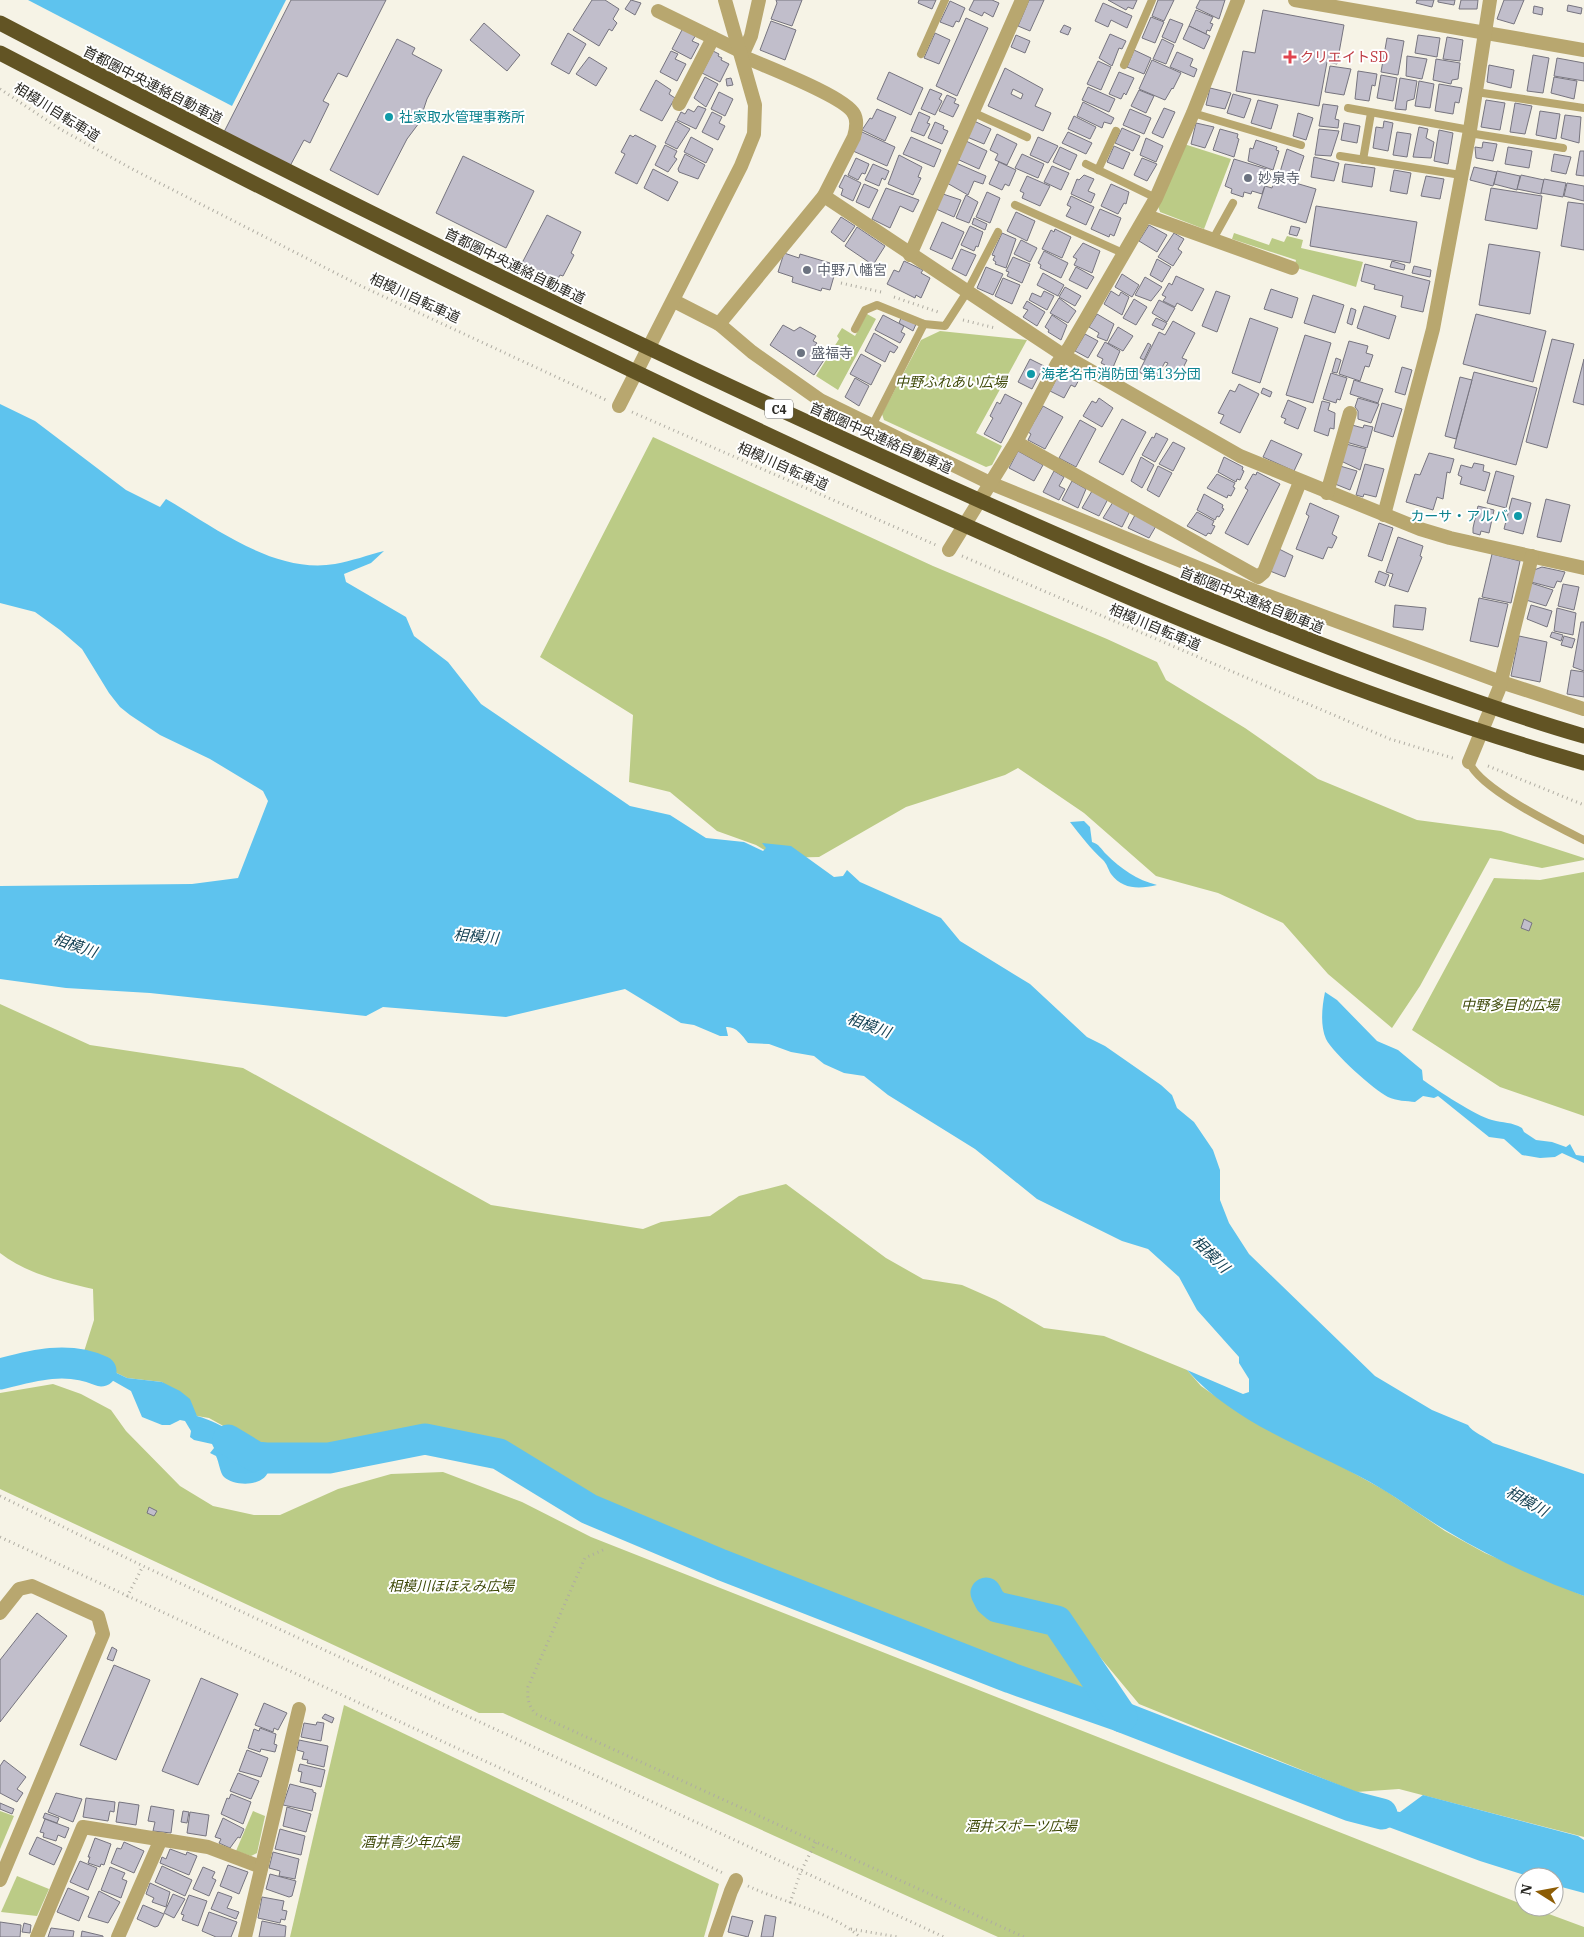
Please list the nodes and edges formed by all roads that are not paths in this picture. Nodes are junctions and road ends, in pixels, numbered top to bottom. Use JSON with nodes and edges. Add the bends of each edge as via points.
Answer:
{"nodes":[{"id":1,"x":725,"y":0,"type":"edge"},
{"id":2,"x":759,"y":0,"type":"edge"},
{"id":3,"x":945,"y":0,"type":"edge"},
{"id":4,"x":1022,"y":0,"type":"edge"},
{"id":5,"x":1152,"y":0,"type":"edge"},
{"id":6,"x":1238,"y":0,"type":"edge"},
{"id":7,"x":1295,"y":0,"type":"edge"},
{"id":8,"x":1490,"y":0,"type":"edge"},
{"id":9,"x":658,"y":11,"type":"dead end"},
{"id":10,"x":0,"y":23,"type":"edge"},
{"id":11,"x":1485,"y":33,"type":"junction"},
{"id":12,"x":714,"y":38,"type":"junction"},
{"id":13,"x":1584,"y":50,"type":"edge"},
{"id":14,"x":0,"y":53,"type":"edge"},
{"id":15,"x":741,"y":54,"type":"junction"},
{"id":16,"x":921,"y":54,"type":"dead end"},
{"id":17,"x":1124,"y":65,"type":"dead end"},
{"id":18,"x":1476,"y":92,"type":"junction"},
{"id":19,"x":679,"y":104,"type":"dead end"},
{"id":20,"x":1348,"y":108,"type":"dead end"},
{"id":21,"x":1584,"y":108,"type":"edge"},
{"id":22,"x":972,"y":112,"type":"junction"},
{"id":23,"x":1194,"y":113,"type":"junction"},
{"id":24,"x":1371,"y":113,"type":"junction"},
{"id":25,"x":1116,"y":131,"type":"dead end"},
{"id":26,"x":1470,"y":132,"type":"junction"},
{"id":27,"x":1028,"y":137,"type":"dead end"},
{"id":28,"x":1301,"y":145,"type":"dead end"},
{"id":29,"x":1563,"y":148,"type":"dead end"},
{"id":30,"x":1340,"y":156,"type":"dead end"},
{"id":31,"x":1363,"y":160,"type":"junction"},
{"id":32,"x":1086,"y":164,"type":"dead end"},
{"id":33,"x":1098,"y":170,"type":"junction"},
{"id":34,"x":1461,"y":175,"type":"junction"},
{"id":35,"x":824,"y":196,"type":"junction"},
{"id":36,"x":1156,"y":198,"type":"junction"},
{"id":37,"x":1232,"y":203,"type":"dead end"},
{"id":38,"x":1016,"y":205,"type":"dead end"},
{"id":39,"x":1147,"y":216,"type":"junction"},
{"id":40,"x":998,"y":232,"type":"dead end"},
{"id":41,"x":1212,"y":240,"type":"junction"},
{"id":42,"x":1125,"y":254,"type":"junction"},
{"id":43,"x":910,"y":255,"type":"junction"},
{"id":44,"x":1292,"y":268,"type":"dead end"},
{"id":45,"x":967,"y":292,"type":"junction"},
{"id":46,"x":674,"y":301,"type":"junction"},
{"id":47,"x":719,"y":324,"type":"junction"},
{"id":48,"x":924,"y":324,"type":"junction"},
{"id":49,"x":855,"y":329,"type":"dead end"},
{"id":50,"x":1063,"y":355,"type":"junction"},
{"id":51,"x":618,"y":406,"type":"road end"},
{"id":52,"x":1350,"y":414,"type":"dead end"},
{"id":53,"x":873,"y":424,"type":"junction"},
{"id":54,"x":1016,"y":442,"type":"junction"},
{"id":55,"x":990,"y":482,"type":"junction"},
{"id":56,"x":1300,"y":482,"type":"junction"},
{"id":57,"x":1327,"y":493,"type":"junction"},
{"id":58,"x":1384,"y":515,"type":"junction"},
{"id":59,"x":949,"y":550,"type":"road end"},
{"id":60,"x":1532,"y":556,"type":"junction"},
{"id":61,"x":1584,"y":568,"type":"edge"},
{"id":62,"x":1501,"y":682,"type":"junction"},
{"id":63,"x":1584,"y":709,"type":"edge"},
{"id":64,"x":1584,"y":736,"type":"edge"},
{"id":65,"x":1469,"y":762,"type":"joint"},
{"id":66,"x":1584,"y":763,"type":"edge"},
{"id":67,"x":1584,"y":840,"type":"edge"},
{"id":68,"x":0,"y":1613,"type":"edge"},
{"id":69,"x":299,"y":1709,"type":"dead end"},
{"id":70,"x":161,"y":1839,"type":"junction"},
{"id":71,"x":261,"y":1867,"type":"junction"},
{"id":72,"x":0,"y":1880,"type":"edge"},
{"id":73,"x":736,"y":1880,"type":"road end"},
{"id":74,"x":37,"y":1937,"type":"edge"},
{"id":75,"x":118,"y":1937,"type":"edge"},
{"id":76,"x":245,"y":1937,"type":"edge"},
{"id":77,"x":716,"y":1937,"type":"edge"}],
"edges":[{"from":1,"to":15,"type":"street"},
{"from":2,"to":15,"type":"street","via":[[751,36]]},
{"from":3,"to":16,"type":"lane"},
{"from":4,"to":22,"type":"street"},
{"from":5,"to":17,"type":"lane"},
{"from":6,"to":23,"type":"street"},
{"from":7,"to":11,"type":"street"},
{"from":8,"to":11,"type":"street"},
{"from":9,"to":12,"type":"street"},
{"from":10,"to":64,"type":"highway","name":"首都圏中央連絡自動車道","number":"C4","via":[[355,205],[599,325],[1044,530],[1176,588],[1316,643]]},
{"from":11,"to":13,"type":"street"},
{"from":11,"to":18,"type":"street"},
{"from":12,"to":15,"type":"street"},
{"from":12,"to":19,"type":"street"},
{"from":14,"to":66,"type":"highway","number":"C4","via":[[360,238],[800,450],[1023,552],[1310,671]]},
{"from":15,"to":35,"type":"street","via":[[848,105],[855,115],[854,137]]},
{"from":15,"to":46,"type":"street","via":[[755,105],[754,134],[742,166]]},
{"from":18,"to":21,"type":"lane"},
{"from":18,"to":26,"type":"street"},
{"from":20,"to":24,"type":"lane"},
{"from":22,"to":27,"type":"lane"},
{"from":22,"to":43,"type":"street"},
{"from":23,"to":28,"type":"lane"},
{"from":23,"to":36,"type":"street"},
{"from":24,"to":26,"type":"lane"},
{"from":24,"to":31,"type":"lane"},
{"from":25,"to":33,"type":"lane"},
{"from":26,"to":29,"type":"lane"},
{"from":26,"to":34,"type":"street"},
{"from":30,"to":31,"type":"lane"},
{"from":31,"to":34,"type":"lane"},
{"from":32,"to":33,"type":"lane"},
{"from":33,"to":36,"type":"lane"},
{"from":34,"to":58,"type":"street","via":[[1433,329]]},
{"from":35,"to":43,"type":"street"},
{"from":35,"to":47,"type":"street"},
{"from":36,"to":39,"type":"street"},
{"from":37,"to":41,"type":"lane"},
{"from":38,"to":42,"type":"lane"},
{"from":39,"to":41,"type":"street"},
{"from":39,"to":42,"type":"street"},
{"from":40,"to":45,"type":"lane"},
{"from":41,"to":44,"type":"street"},
{"from":42,"to":50,"type":"street"},
{"from":43,"to":45,"type":"street"},
{"from":45,"to":48,"type":"lane","via":[[945,326]]},
{"from":45,"to":50,"type":"street"},
{"from":46,"to":47,"type":"street"},
{"from":46,"to":51,"type":"street"},
{"from":47,"to":53,"type":"street","via":[[752,352],[820,400]]},
{"from":48,"to":49,"type":"lane","via":[[877,305],[866,310]]},
{"from":48,"to":53,"type":"lane"},
{"from":50,"to":54,"type":"street"},
{"from":50,"to":56,"type":"street","via":[[1240,456]]},
{"from":52,"to":57,"type":"street"},
{"from":53,"to":55,"type":"street"},
{"from":54,"to":55,"type":"street"},
{"from":54,"to":56,"type":"street","via":[[1258,577],[1264,572]]},
{"from":55,"to":59,"type":"street"},
{"from":55,"to":62,"type":"street","via":[[1255,591]]},
{"from":56,"to":57,"type":"street"},
{"from":57,"to":58,"type":"street"},
{"from":58,"to":60,"type":"street","via":[[1450,538]]},
{"from":60,"to":61,"type":"street"},
{"from":60,"to":62,"type":"street"},
{"from":62,"to":63,"type":"street"},
{"from":62,"to":65,"type":"street"},
{"from":65,"to":67,"type":"lane","via":[[1473,772],[1488,786]]},
{"from":68,"to":72,"type":"street","via":[[19,1589],[32,1586],[98,1616],[103,1634]]},
{"from":69,"to":71,"type":"street"},
{"from":70,"to":71,"type":"street","via":[[208,1847]]},
{"from":70,"to":74,"type":"street","via":[[83,1827]]},
{"from":70,"to":75,"type":"street"},
{"from":71,"to":76,"type":"street"},
{"from":73,"to":77,"type":"street"}]}
